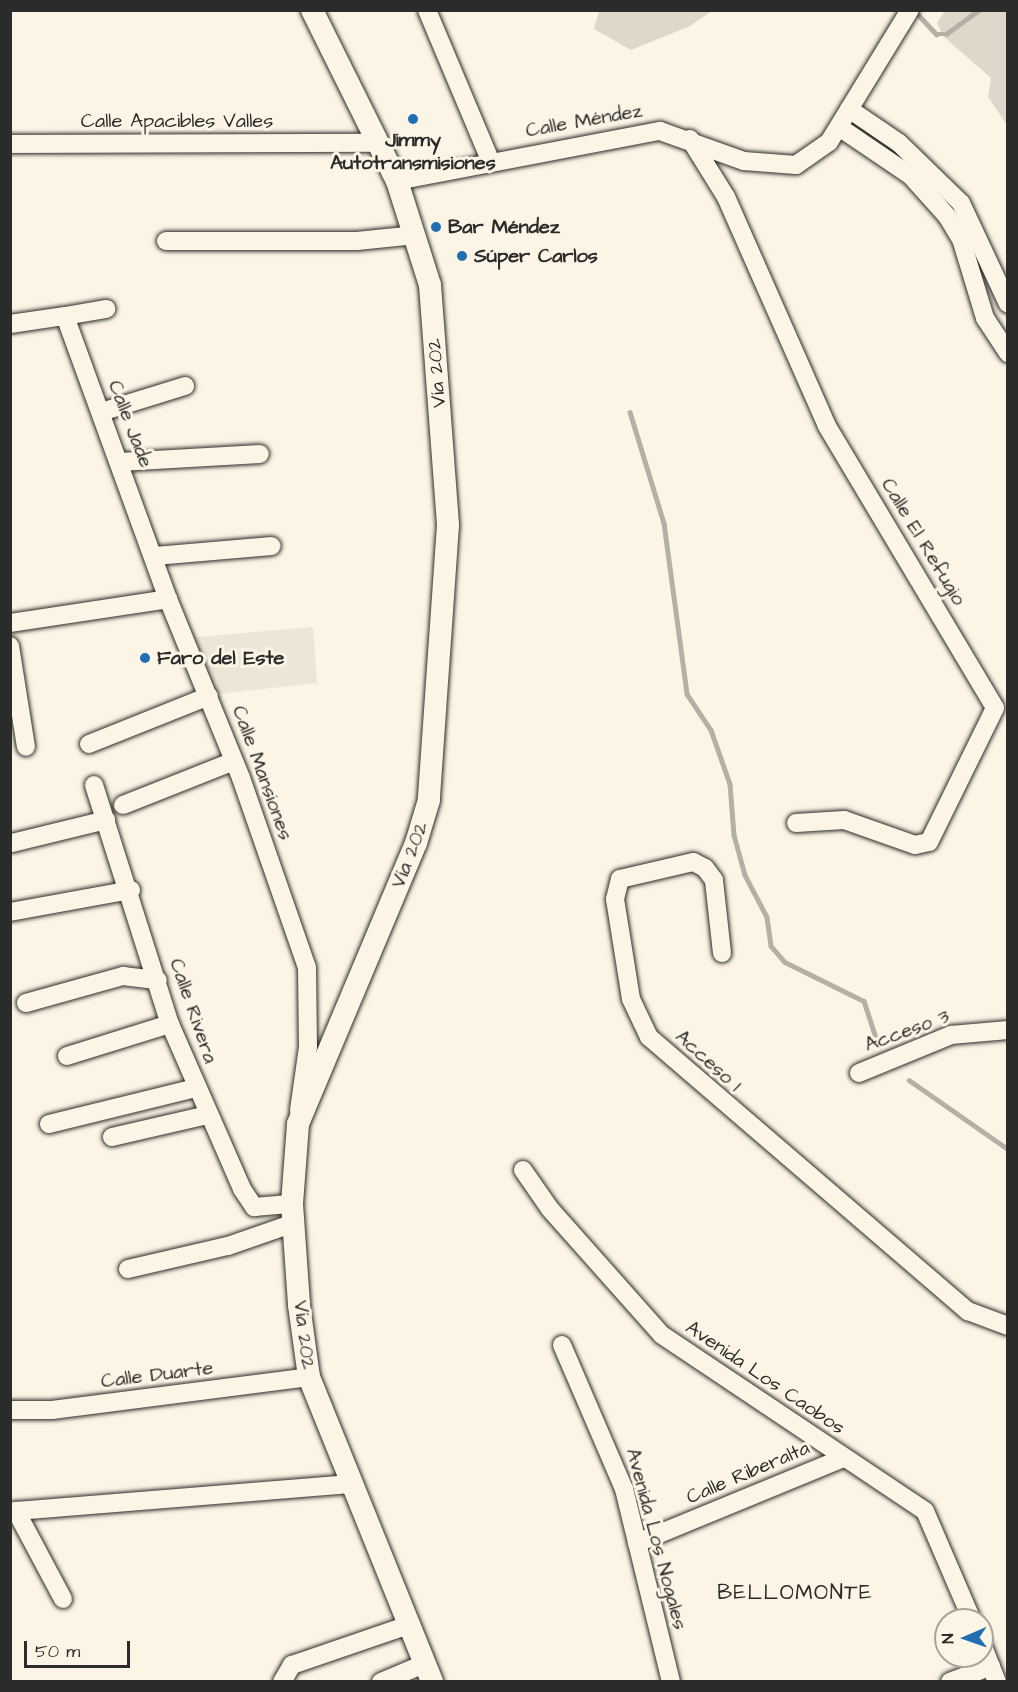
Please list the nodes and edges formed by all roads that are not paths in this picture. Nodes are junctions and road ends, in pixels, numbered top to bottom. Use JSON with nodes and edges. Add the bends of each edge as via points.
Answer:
{"nodes":[{"id":1,"x":312,"y":10,"type":"edge"},
{"id":2,"x":427,"y":10,"type":"edge"},
{"id":3,"x":910,"y":10,"type":"edge"},
{"id":4,"x":849,"y":110,"type":"junction"},
{"id":5,"x":838,"y":128,"type":"junction"},
{"id":6,"x":690,"y":139,"type":"junction"},
{"id":7,"x":376,"y":143,"type":"junction"},
{"id":8,"x":10,"y":144,"type":"edge"},
{"id":9,"x":490,"y":160,"type":"junction"},
{"id":10,"x":397,"y":181,"type":"junction"},
{"id":11,"x":416,"y":235,"type":"junction"},
{"id":12,"x":166,"y":241,"type":"dead end"},
{"id":13,"x":1008,"y":304,"type":"edge"},
{"id":14,"x":106,"y":309,"type":"dead end"},
{"id":15,"x":65,"y":316,"type":"junction"},
{"id":16,"x":10,"y":324,"type":"edge"},
{"id":17,"x":1008,"y":353,"type":"edge"},
{"id":18,"x":185,"y":386,"type":"dead end"},
{"id":19,"x":101,"y":412,"type":"junction"},
{"id":20,"x":260,"y":453,"type":"dead end"},
{"id":21,"x":120,"y":462,"type":"junction"},
{"id":22,"x":272,"y":546,"type":"dead end"},
{"id":23,"x":155,"y":556,"type":"junction"},
{"id":24,"x":168,"y":599,"type":"junction"},
{"id":25,"x":10,"y":623,"type":"edge"},
{"id":26,"x":10,"y":646,"type":"edge"},
{"id":27,"x":209,"y":696,"type":"junction"},
{"id":28,"x":89,"y":744,"type":"dead end"},
{"id":29,"x":26,"y":747,"type":"dead end"},
{"id":30,"x":234,"y":761,"type":"junction"},
{"id":31,"x":94,"y":785,"type":"dead end"},
{"id":32,"x":123,"y":805,"type":"dead end"},
{"id":33,"x":106,"y":820,"type":"junction"},
{"id":34,"x":796,"y":823,"type":"dead end"},
{"id":35,"x":12,"y":843,"type":"edge"},
{"id":36,"x":131,"y":890,"type":"junction"},
{"id":37,"x":10,"y":912,"type":"edge"},
{"id":38,"x":722,"y":953,"type":"dead end"},
{"id":39,"x":158,"y":980,"type":"junction"},
{"id":40,"x":26,"y":1003,"type":"dead end"},
{"id":41,"x":170,"y":1024,"type":"junction"},
{"id":42,"x":1008,"y":1030,"type":"edge"},
{"id":43,"x":67,"y":1056,"type":"dead end"},
{"id":44,"x":859,"y":1073,"type":"dead end"},
{"id":45,"x":196,"y":1088,"type":"junction"},
{"id":46,"x":207,"y":1115,"type":"junction"},
{"id":47,"x":49,"y":1124,"type":"dead end"},
{"id":48,"x":298,"y":1124,"type":"junction"},
{"id":49,"x":112,"y":1137,"type":"dead end"},
{"id":50,"x":523,"y":1170,"type":"dead end"},
{"id":51,"x":293,"y":1214,"type":"junction"},
{"id":52,"x":128,"y":1269,"type":"dead end"},
{"id":53,"x":1008,"y":1326,"type":"edge"},
{"id":54,"x":562,"y":1345,"type":"dead end"},
{"id":55,"x":309,"y":1377,"type":"junction"},
{"id":56,"x":10,"y":1410,"type":"edge"},
{"id":57,"x":843,"y":1458,"type":"junction"},
{"id":58,"x":348,"y":1484,"type":"junction"},
{"id":59,"x":637,"y":1543,"type":"junction"},
{"id":60,"x":63,"y":1599,"type":"dead end"},
{"id":61,"x":967,"y":1608,"type":"edge"},
{"id":62,"x":409,"y":1625,"type":"junction"},
{"id":63,"x":428,"y":1673,"type":"edge"},
{"id":64,"x":994,"y":1673,"type":"edge"},
{"id":65,"x":282,"y":1682,"type":"edge"},
{"id":66,"x":381,"y":1682,"type":"edge"},
{"id":67,"x":671,"y":1682,"type":"edge"},
{"id":68,"x":950,"y":1682,"type":"edge"}],
"edges":[{"from":1,"to":7,"type":"main road","name":"Vía 202"},
{"from":2,"to":9,"type":"street"},
{"from":3,"to":4,"type":"street","name":"Calle Méndez"},
{"from":4,"to":5,"type":"street","name":"Calle Méndez"},
{"from":4,"to":13,"type":"street","via":[[899,142],[961,203]]},
{"from":5,"to":6,"type":"street","name":"Calle Méndez","via":[[818,154],[781,167],[744,161]]},
{"from":5,"to":17,"type":"street","via":[[911,176],[947,216],[962,241],[986,318]]},
{"from":6,"to":9,"type":"street","name":"Calle Méndez","via":[[640,132]]},
{"from":6,"to":34,"type":"street","name":"Calle El Refugio","via":[[726,197],[827,426],[995,708],[929,842],[915,844],[844,820]]},
{"from":7,"to":8,"type":"street","name":"Calle Apacibles Valles"},
{"from":7,"to":10,"type":"main road","name":"Vía 202"},
{"from":9,"to":10,"type":"street","name":"Calle Méndez"},
{"from":10,"to":11,"type":"main road","name":"Vía 202"},
{"from":11,"to":12,"type":"street","via":[[357,241]]},
{"from":11,"to":48,"type":"main road","name":"Vía 202","via":[[430,285],[448,525],[429,800],[416,843]]},
{"from":14,"to":15,"type":"street"},
{"from":15,"to":16,"type":"street"},
{"from":15,"to":19,"type":"street","name":"Calle Jade"},
{"from":18,"to":19,"type":"street"},
{"from":19,"to":21,"type":"street","name":"Calle Jade"},
{"from":20,"to":21,"type":"street"},
{"from":21,"to":23,"type":"street","name":"Calle Jade"},
{"from":22,"to":23,"type":"street"},
{"from":23,"to":24,"type":"street","name":"Calle Jade"},
{"from":24,"to":25,"type":"street"},
{"from":24,"to":27,"type":"street","name":"Calle Mansiones"},
{"from":26,"to":29,"type":"street"},
{"from":27,"to":28,"type":"street"},
{"from":27,"to":30,"type":"street","name":"Calle Mansiones"},
{"from":30,"to":32,"type":"street"},
{"from":30,"to":48,"type":"street","name":"Calle Mansiones","via":[[307,967],[308,1047]]},
{"from":31,"to":33,"type":"street","name":"Calle Rivera"},
{"from":33,"to":35,"type":"street"},
{"from":33,"to":36,"type":"street","name":"Calle Rivera"},
{"from":36,"to":37,"type":"street"},
{"from":36,"to":39,"type":"street","name":"Calle Rivera"},
{"from":38,"to":53,"type":"street","name":"Acceso 1","via":[[714,880],[705,868],[693,862],[620,879],[615,899],[631,999],[649,1037],[968,1311]]},
{"from":39,"to":40,"type":"street","via":[[123,976]]},
{"from":39,"to":41,"type":"street","name":"Calle Rivera"},
{"from":41,"to":43,"type":"street"},
{"from":41,"to":45,"type":"street","name":"Calle Rivera"},
{"from":42,"to":44,"type":"street","name":"Acceso 3","via":[[951,1035]]},
{"from":45,"to":46,"type":"street","name":"Calle Rivera"},
{"from":45,"to":47,"type":"street"},
{"from":46,"to":49,"type":"street"},
{"from":46,"to":51,"type":"street","name":"Calle Rivera","via":[[254,1207]]},
{"from":48,"to":51,"type":"main road","name":"Vía 202"},
{"from":50,"to":57,"type":"street","name":"Avenida Los Caobos","via":[[550,1209],[662,1335]]},
{"from":51,"to":52,"type":"street","via":[[239,1243]]},
{"from":51,"to":55,"type":"main road","name":"Vía 202"},
{"from":54,"to":59,"type":"street","name":"Avenida Los Nogales","via":[[609,1445]]},
{"from":55,"to":56,"type":"street","name":"Calle Duarte","via":[[52,1410]]},
{"from":55,"to":58,"type":"main road","name":"Vía 202"},
{"from":57,"to":59,"type":"street","name":"Calle Riberalta"},
{"from":57,"to":61,"type":"street","name":"Avenida Los Caobos","via":[[924,1511]]},
{"from":58,"to":60,"type":"street","via":[[16,1510]]},
{"from":58,"to":62,"type":"main road","name":"Vía 202"},
{"from":59,"to":67,"type":"street","name":"Avenida Los Nogales"},
{"from":62,"to":63,"type":"main road","name":"Vía 202"},
{"from":62,"to":65,"type":"street","via":[[292,1665]]},
{"from":63,"to":66,"type":"street"},
{"from":64,"to":68,"type":"street"}]}
